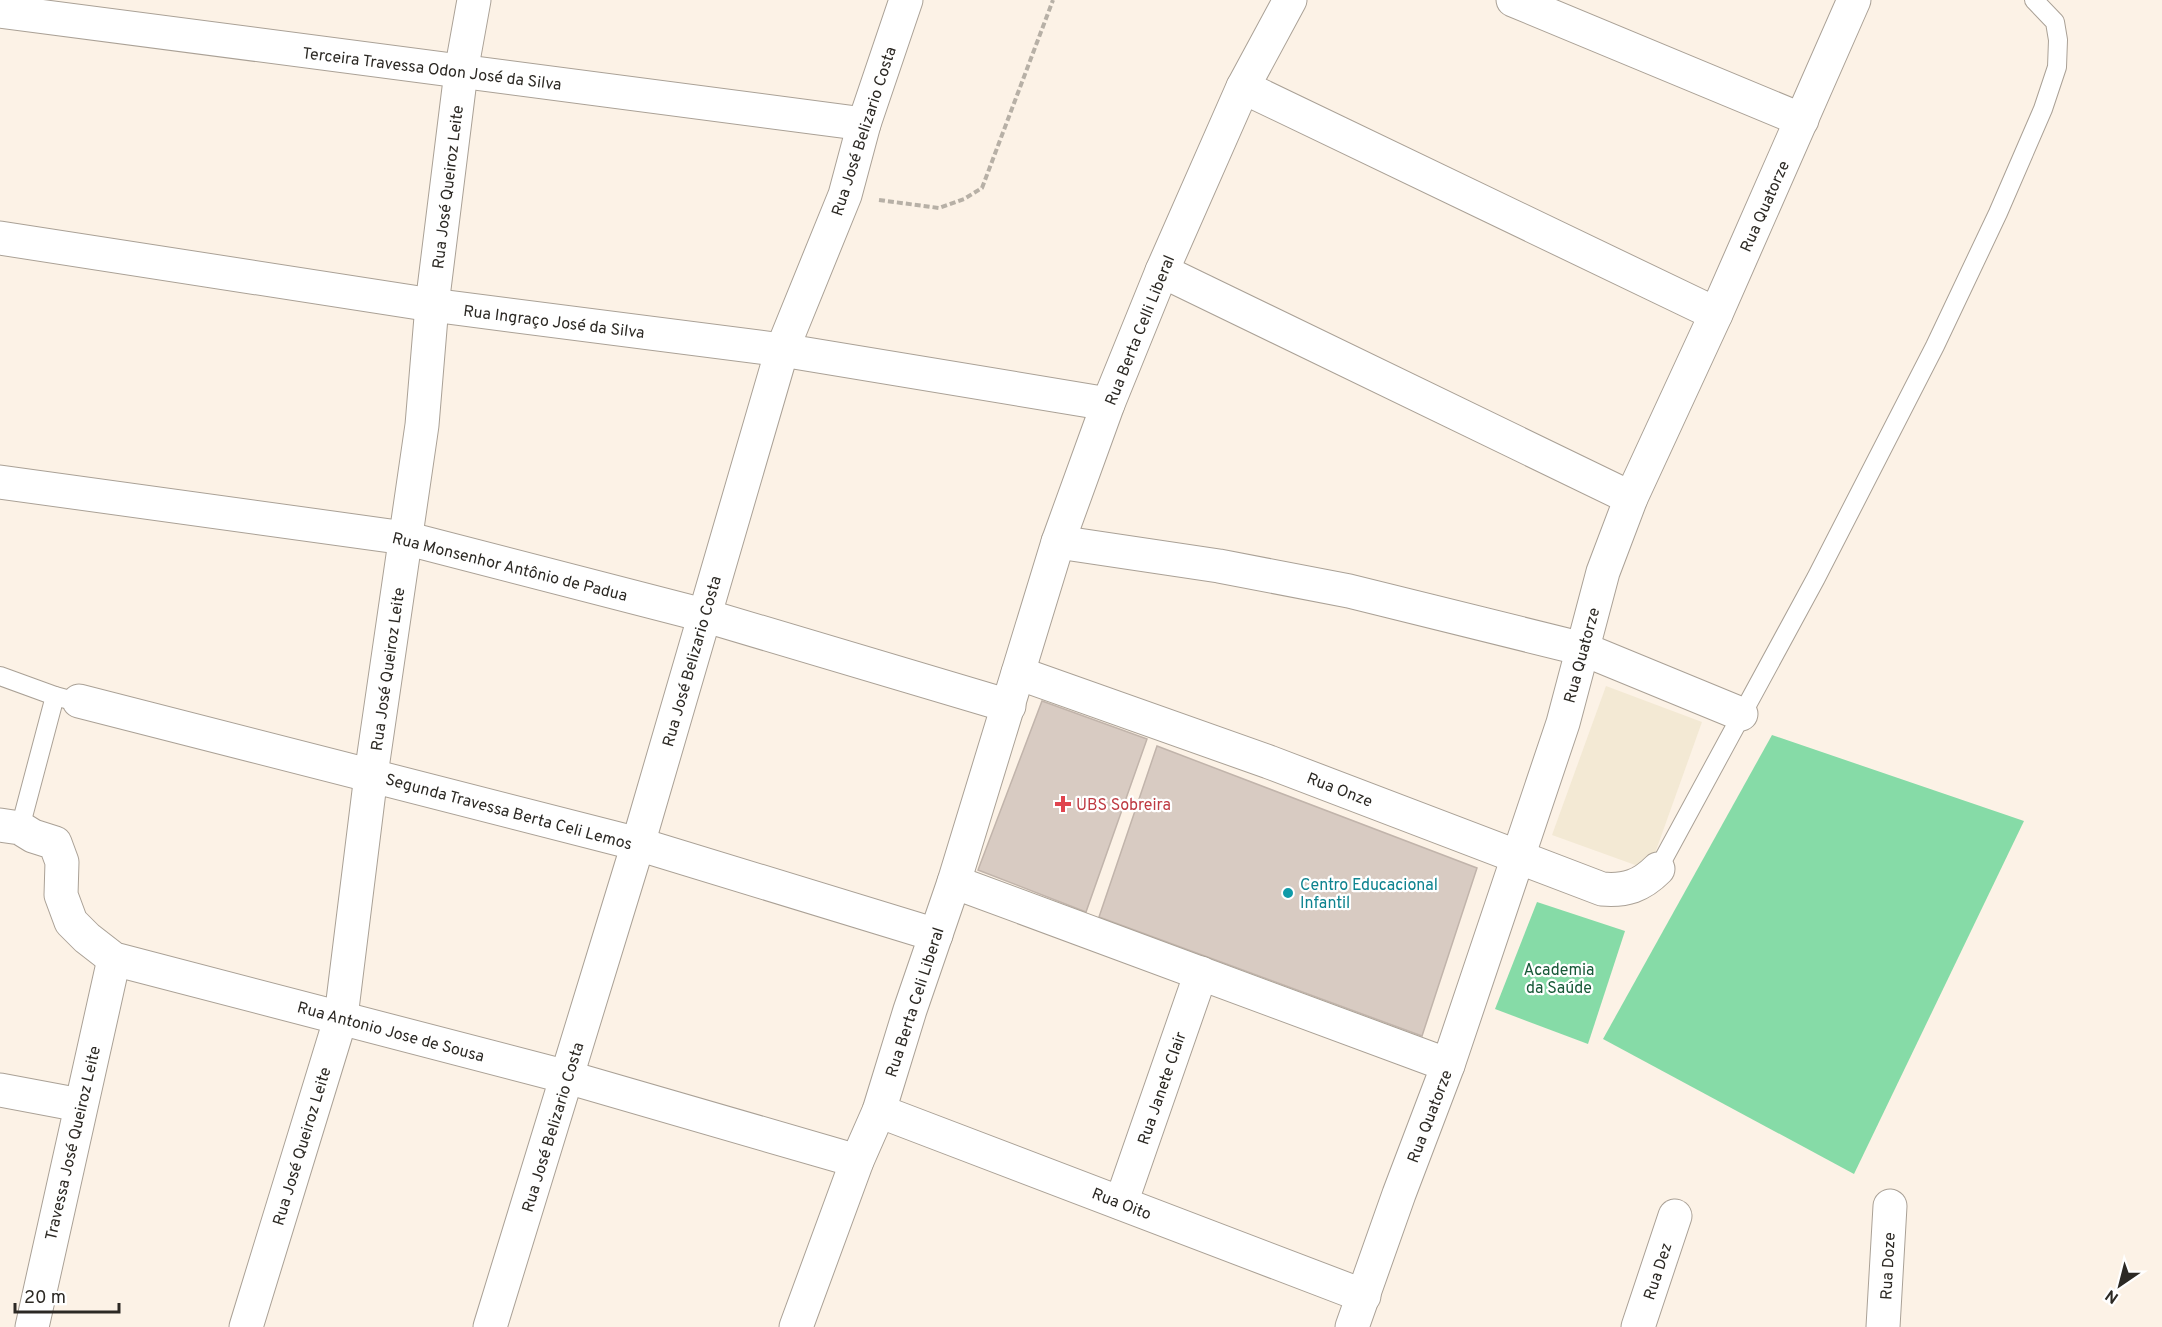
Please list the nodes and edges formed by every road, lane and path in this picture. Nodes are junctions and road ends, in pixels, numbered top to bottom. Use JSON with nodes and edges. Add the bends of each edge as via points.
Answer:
{"nodes":[{"id":1,"x":474,"y":0,"type":"edge"},
{"id":2,"x":906,"y":0,"type":"edge"},
{"id":3,"x":1053,"y":0,"type":"edge"},
{"id":4,"x":1290,"y":0,"type":"edge"},
{"id":5,"x":1513,"y":0,"type":"edge"},
{"id":6,"x":1854,"y":0,"type":"edge"},
{"id":7,"x":2034,"y":0,"type":"edge"},
{"id":8,"x":0,"y":11,"type":"edge"},
{"id":9,"x":461,"y":72,"type":"junction"},
{"id":10,"x":1243,"y":87,"type":"junction"},
{"id":11,"x":1802,"y":120,"type":"junction"},
{"id":12,"x":864,"y":124,"type":"junction"},
{"id":13,"x":845,"y":195,"type":"junction"},
{"id":14,"x":0,"y":238,"type":"edge"},
{"id":15,"x":1162,"y":271,"type":"junction"},
{"id":16,"x":432,"y":305,"type":"junction"},
{"id":17,"x":1716,"y":314,"type":"junction"},
{"id":18,"x":782,"y":350,"type":"junction"},
{"id":19,"x":1108,"y":404,"type":"junction"},
{"id":20,"x":0,"y":482,"type":"edge"},
{"id":21,"x":1631,"y":498,"type":"junction"},
{"id":22,"x":405,"y":538,"type":"junction"},
{"id":23,"x":1058,"y":542,"type":"junction"},
{"id":24,"x":703,"y":615,"type":"junction"},
{"id":25,"x":1583,"y":649,"type":"junction"},
{"id":26,"x":1018,"y":673,"type":"junction"},
{"id":27,"x":0,"y":676,"type":"edge"},
{"id":28,"x":67,"y":699,"type":"junction"},
{"id":29,"x":1009,"y":706,"type":"junction"},
{"id":30,"x":1741,"y":714,"type":"junction"},
{"id":31,"x":371,"y":775,"type":"junction"},
{"id":32,"x":10,"y":826,"type":"edge"},
{"id":33,"x":638,"y":844,"type":"junction"},
{"id":34,"x":1518,"y":856,"type":"junction"},
{"id":35,"x":1658,"y":869,"type":"joint"},
{"id":36,"x":954,"y":882,"type":"junction"},
{"id":37,"x":936,"y":935,"type":"junction"},
{"id":38,"x":114,"y":959,"type":"junction"},
{"id":39,"x":1201,"y":973,"type":"junction"},
{"id":40,"x":341,"y":1017,"type":"junction"},
{"id":41,"x":1448,"y":1065,"type":"junction"},
{"id":42,"x":567,"y":1077,"type":"junction"},
{"id":43,"x":0,"y":1090,"type":"edge"},
{"id":44,"x":80,"y":1105,"type":"junction"},
{"id":45,"x":879,"y":1111,"type":"junction"},
{"id":46,"x":857,"y":1161,"type":"junction"},
{"id":47,"x":1122,"y":1203,"type":"junction"},
{"id":48,"x":1890,"y":1206,"type":"dead end"},
{"id":49,"x":1675,"y":1216,"type":"dead end"},
{"id":50,"x":1364,"y":1296,"type":"junction"},
{"id":51,"x":32,"y":1327,"type":"edge"},
{"id":52,"x":246,"y":1327,"type":"edge"},
{"id":53,"x":490,"y":1327,"type":"edge"},
{"id":54,"x":796,"y":1327,"type":"edge"},
{"id":55,"x":1352,"y":1327,"type":"edge"},
{"id":56,"x":1638,"y":1327,"type":"edge"},
{"id":57,"x":1883,"y":1327,"type":"edge"}],
"edges":[{"from":1,"to":9,"type":"street","name":"Rua José Queiroz Leite"},
{"from":2,"to":12,"type":"street","name":"Rua José Belizario Costa"},
{"from":3,"to":13,"type":"path","via":[[982,188],[939,208]]},
{"from":4,"to":10,"type":"street","name":"Rua Berta Celli Liberal"},
{"from":5,"to":11,"type":"street"},
{"from":6,"to":11,"type":"street","name":"Rua Quatorze"},
{"from":7,"to":30,"type":"lane","via":[[2055,22],[2058,40],[2057,67],[2043,109],[1935,346]]},
{"from":8,"to":9,"type":"street","name":"Terceira Travessa Odon José da Silva"},
{"from":9,"to":12,"type":"street","name":"Terceira Travessa Odon José da Silva"},
{"from":9,"to":16,"type":"street","name":"Rua José Queiroz Leite"},
{"from":10,"to":15,"type":"street","name":"Rua Berta Celli Liberal"},
{"from":10,"to":17,"type":"street"},
{"from":11,"to":17,"type":"street","name":"Rua Quatorze"},
{"from":12,"to":13,"type":"street","name":"Rua José Belizario Costa"},
{"from":13,"to":18,"type":"street","name":"Rua José Belizario Costa"},
{"from":14,"to":16,"type":"street","name":"Rua Ingraço José da Silva"},
{"from":15,"to":19,"type":"street","name":"Rua Berta Celli Liberal"},
{"from":15,"to":21,"type":"street"},
{"from":16,"to":18,"type":"street","name":"Rua Ingraço José da Silva"},
{"from":16,"to":22,"type":"street","name":"Rua José Queiroz Leite","via":[[422,425]]},
{"from":17,"to":21,"type":"street","name":"Rua Quatorze"},
{"from":18,"to":19,"type":"street","name":"Rua Ingraço José da Silva"},
{"from":18,"to":24,"type":"street","name":"Rua José Belizario Costa"},
{"from":19,"to":23,"type":"street","name":"Rua Berta Celli Liberal"},
{"from":20,"to":22,"type":"street","name":"Rua Monsenhor Antônio de Padua"},
{"from":21,"to":25,"type":"street","name":"Rua Quatorze","via":[[1603,572]]},
{"from":22,"to":24,"type":"street","name":"Rua Monsenhor Antônio de Padua"},
{"from":22,"to":31,"type":"street","name":"Rua José Queiroz Leite"},
{"from":23,"to":25,"type":"street","via":[[1220,566],[1349,591]]},
{"from":23,"to":26,"type":"street","name":"Rua Berta Celli Liberal"},
{"from":24,"to":29,"type":"street","name":"Rua Monsenhor Antônio de Padua"},
{"from":24,"to":33,"type":"street","name":"Rua José Belizario Costa"},
{"from":25,"to":30,"type":"street"},
{"from":25,"to":34,"type":"street","name":"Rua Quatorze","via":[[1563,723]]},
{"from":26,"to":29,"type":"street","name":"Rua Berta Celi Liberal"},
{"from":26,"to":34,"type":"street","name":"Rua Onze"},
{"from":27,"to":28,"type":"lane"},
{"from":28,"to":31,"type":"street","name":"Segunda Travessa Berta Celi Lemos"},
{"from":28,"to":32,"type":"lane"},
{"from":29,"to":36,"type":"street","name":"Rua Berta Celi Liberal"},
{"from":30,"to":35,"type":"lane"},
{"from":31,"to":33,"type":"street","name":"Segunda Travessa Berta Celi Lemos"},
{"from":31,"to":40,"type":"street","name":"Rua José Queiroz Leite"},
{"from":32,"to":38,"type":"street","name":"Rua Antonio Jose de Sousa","via":[[56,843],[62,862],[61,895],[71,921]]},
{"from":33,"to":37,"type":"street","name":"Segunda Travessa Berta Celi Lemos"},
{"from":33,"to":42,"type":"street","name":"Rua José Belizario Costa"},
{"from":34,"to":35,"type":"street","name":"Rua Onze","via":[[1610,890],[1632,888]]},
{"from":34,"to":41,"type":"street","name":"Rua Quatorze"},
{"from":36,"to":37,"type":"street","name":"Rua Berta Celi Liberal"},
{"from":36,"to":39,"type":"street"},
{"from":37,"to":45,"type":"street","name":"Rua Berta Celi Liberal"},
{"from":38,"to":40,"type":"street","name":"Rua Antonio Jose de Sousa"},
{"from":38,"to":44,"type":"street","name":"Travessa José Queiroz Leite"},
{"from":39,"to":41,"type":"street"},
{"from":39,"to":47,"type":"street","name":"Rua Janete Clair"},
{"from":40,"to":42,"type":"street","name":"Rua Antonio Jose de Sousa"},
{"from":40,"to":52,"type":"street","name":"Rua José Queiroz Leite"},
{"from":41,"to":50,"type":"street","name":"Rua Quatorze"},
{"from":42,"to":46,"type":"street","name":"Rua Antonio Jose de Sousa"},
{"from":42,"to":53,"type":"street","name":"Rua José Belizario Costa"},
{"from":43,"to":44,"type":"street"},
{"from":44,"to":51,"type":"street","name":"Travessa José Queiroz Leite"},
{"from":45,"to":46,"type":"street","name":"Rua Berta Celi Liberal"},
{"from":45,"to":47,"type":"street","name":"Rua Oito"},
{"from":46,"to":54,"type":"street","name":"Rua Berta Celi Liberal"},
{"from":47,"to":50,"type":"street","name":"Rua Oito"},
{"from":48,"to":57,"type":"street","name":"Rua Doze"},
{"from":49,"to":56,"type":"street","name":"Rua Dez"},
{"from":50,"to":55,"type":"street","name":"Rua Quatorze"}]}
